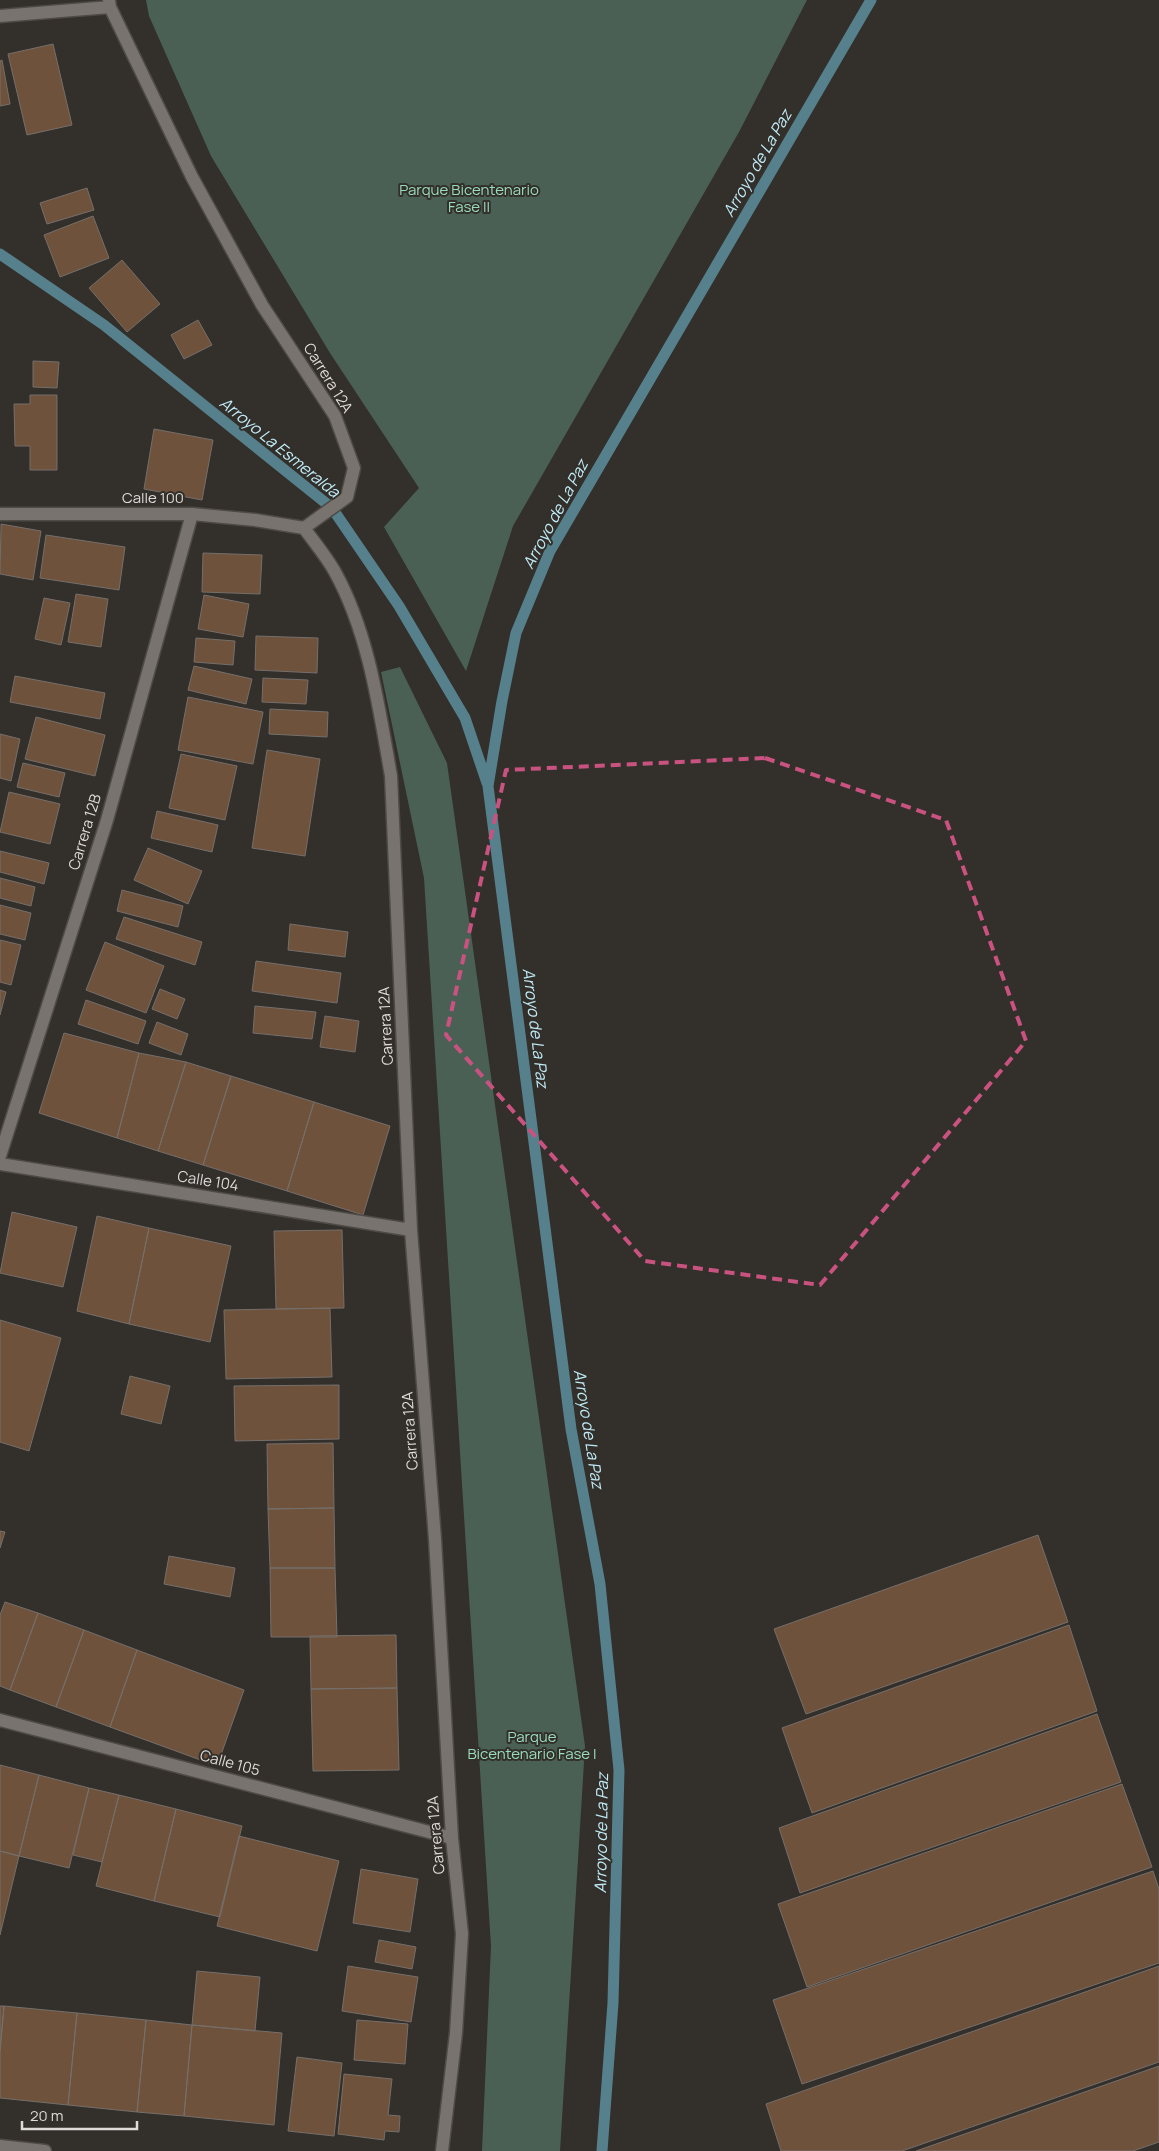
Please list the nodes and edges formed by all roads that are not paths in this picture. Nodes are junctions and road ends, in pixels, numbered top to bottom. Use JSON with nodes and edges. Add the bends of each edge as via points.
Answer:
{"nodes":[{"id":1,"x":110,"y":4,"type":"edge"},
{"id":2,"x":0,"y":16,"type":"edge"},
{"id":3,"x":0,"y":514,"type":"edge"},
{"id":4,"x":192,"y":514,"type":"junction"},
{"id":5,"x":304,"y":528,"type":"junction"},
{"id":6,"x":0,"y":1156,"type":"edge"},
{"id":7,"x":0,"y":1164,"type":"edge"},
{"id":8,"x":412,"y":1230,"type":"junction"},
{"id":9,"x":0,"y":1720,"type":"edge"},
{"id":10,"x":452,"y":1838,"type":"junction"},
{"id":11,"x":0,"y":2146,"type":"edge"},
{"id":12,"x":45,"y":2151,"type":"edge"},
{"id":13,"x":442,"y":2151,"type":"edge"}],
"edges":[{"from":1,"to":2,"type":"street"},
{"from":1,"to":5,"type":"street","name":"Carrera 12A","via":[[192,177],[262,305],[335,416],[354,468],[347,496]]},
{"from":3,"to":4,"type":"street","name":"Calle 100"},
{"from":4,"to":5,"type":"street","name":"Calle 100"},
{"from":4,"to":6,"type":"street","name":"Carrera 12B","via":[[106,820]]},
{"from":5,"to":8,"type":"street","name":"Carrera 12A","via":[[335,572],[359,625],[391,776]]},
{"from":7,"to":8,"type":"street","name":"Calle 104"},
{"from":8,"to":10,"type":"street","name":"Carrera 12A","via":[[435,1539]]},
{"from":9,"to":10,"type":"street","name":"Calle 105"},
{"from":10,"to":13,"type":"street","name":"Carrera 12A","via":[[462,1934],[456,2033]]},
{"from":11,"to":12,"type":"street"}]}
